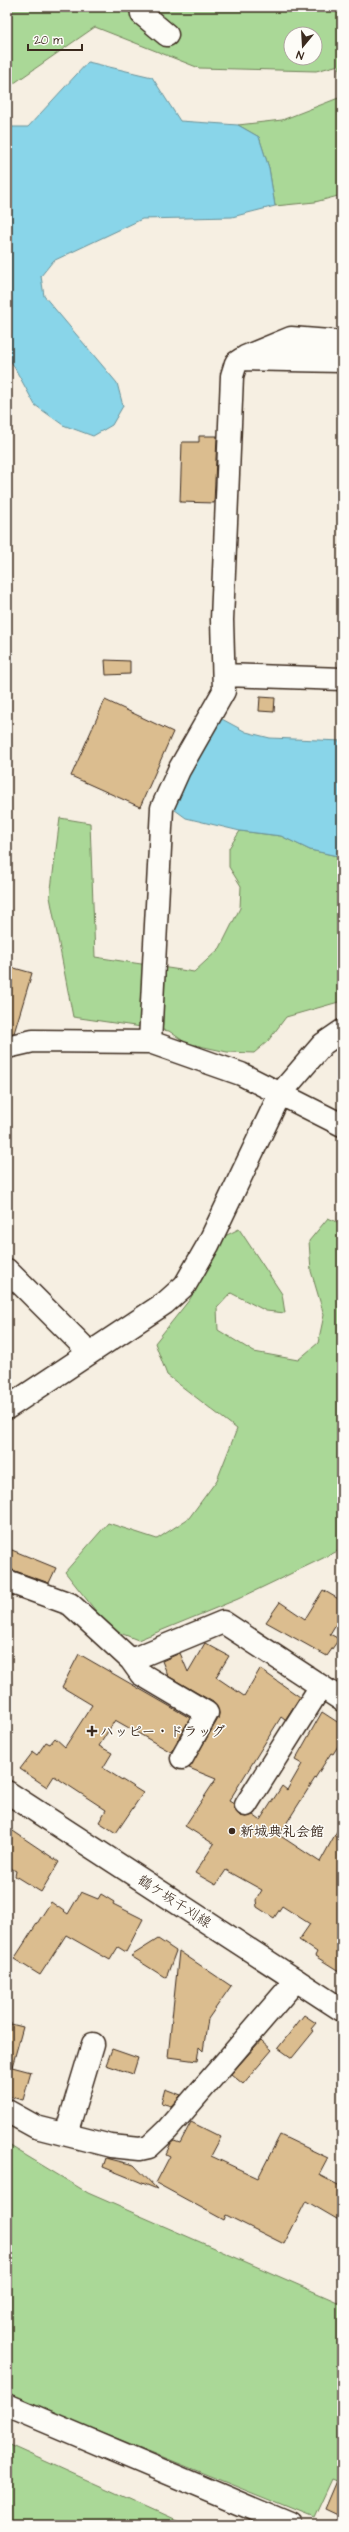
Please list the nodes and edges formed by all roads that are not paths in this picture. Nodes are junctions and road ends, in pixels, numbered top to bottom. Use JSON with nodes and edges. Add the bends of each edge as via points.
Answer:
{"nodes":[{"id":1,"x":141,"y":7,"type":"edge"},
{"id":2,"x":167,"y":35,"type":"dead end"},
{"id":3,"x":342,"y":342,"type":"edge"},
{"id":4,"x":242,"y":359,"type":"junction"},
{"id":5,"x":342,"y":361,"type":"edge"},
{"id":6,"x":224,"y":675,"type":"junction"},
{"id":7,"x":342,"y":679,"type":"edge"},
{"id":8,"x":342,"y":1031,"type":"edge"},
{"id":9,"x":150,"y":1042,"type":"junction"},
{"id":10,"x":7,"y":1047,"type":"edge"},
{"id":11,"x":280,"y":1094,"type":"junction"},
{"id":12,"x":342,"y":1125,"type":"edge"},
{"id":13,"x":7,"y":1270,"type":"edge"},
{"id":14,"x":90,"y":1352,"type":"junction"},
{"id":15,"x":7,"y":1408,"type":"edge"},
{"id":16,"x":7,"y":1581,"type":"edge"},
{"id":17,"x":131,"y":1660,"type":"junction"},
{"id":18,"x":320,"y":1686,"type":"junction"},
{"id":19,"x":342,"y":1700,"type":"edge"},
{"id":20,"x":182,"y":1758,"type":"dead end"},
{"id":21,"x":7,"y":1792,"type":"edge"},
{"id":22,"x":246,"y":1805,"type":"dead end"},
{"id":23,"x":296,"y":1980,"type":"junction"},
{"id":24,"x":342,"y":2010,"type":"edge"},
{"id":25,"x":93,"y":2044,"type":"dead end"},
{"id":26,"x":7,"y":2111,"type":"edge"},
{"id":27,"x":66,"y":2134,"type":"junction"},
{"id":28,"x":7,"y":2405,"type":"edge"},
{"id":29,"x":290,"y":2525,"type":"edge"}],
"edges":[{"from":1,"to":2,"type":"street","via":[[142,14]]},
{"from":3,"to":4,"type":"street","via":[[291,338]]},
{"from":4,"to":5,"type":"street"},
{"from":4,"to":6,"type":"street","via":[[236,363],[232,376],[222,620]]},
{"from":6,"to":7,"type":"street"},
{"from":6,"to":9,"type":"street","via":[[224,691],[179,770],[162,808]]},
{"from":8,"to":11,"type":"street","via":[[323,1044]]},
{"from":9,"to":10,"type":"street","via":[[33,1041]]},
{"from":9,"to":11,"type":"street","via":[[241,1074]]},
{"from":11,"to":12,"type":"street"},
{"from":11,"to":14,"type":"street","via":[[208,1245],[185,1285],[165,1303]]},
{"from":13,"to":14,"type":"street"},
{"from":14,"to":15,"type":"street"},
{"from":16,"to":17,"type":"street","via":[[70,1604]]},
{"from":17,"to":18,"type":"street","via":[[222,1622]]},
{"from":17,"to":20,"type":"street","via":[[141,1674],[207,1713]]},
{"from":18,"to":19,"type":"street"},
{"from":18,"to":22,"type":"street"},
{"from":21,"to":23,"type":"street","name":"鶴ケ坂千刈線"},
{"from":23,"to":24,"type":"street","name":"鶴ケ坂千刈線"},
{"from":23,"to":27,"type":"street","via":[[167,2130],[149,2147],[140,2149],[110,2146]]},
{"from":25,"to":27,"type":"street"},
{"from":26,"to":27,"type":"street","via":[[36,2127]]},
{"from":28,"to":29,"type":"street"}]}
